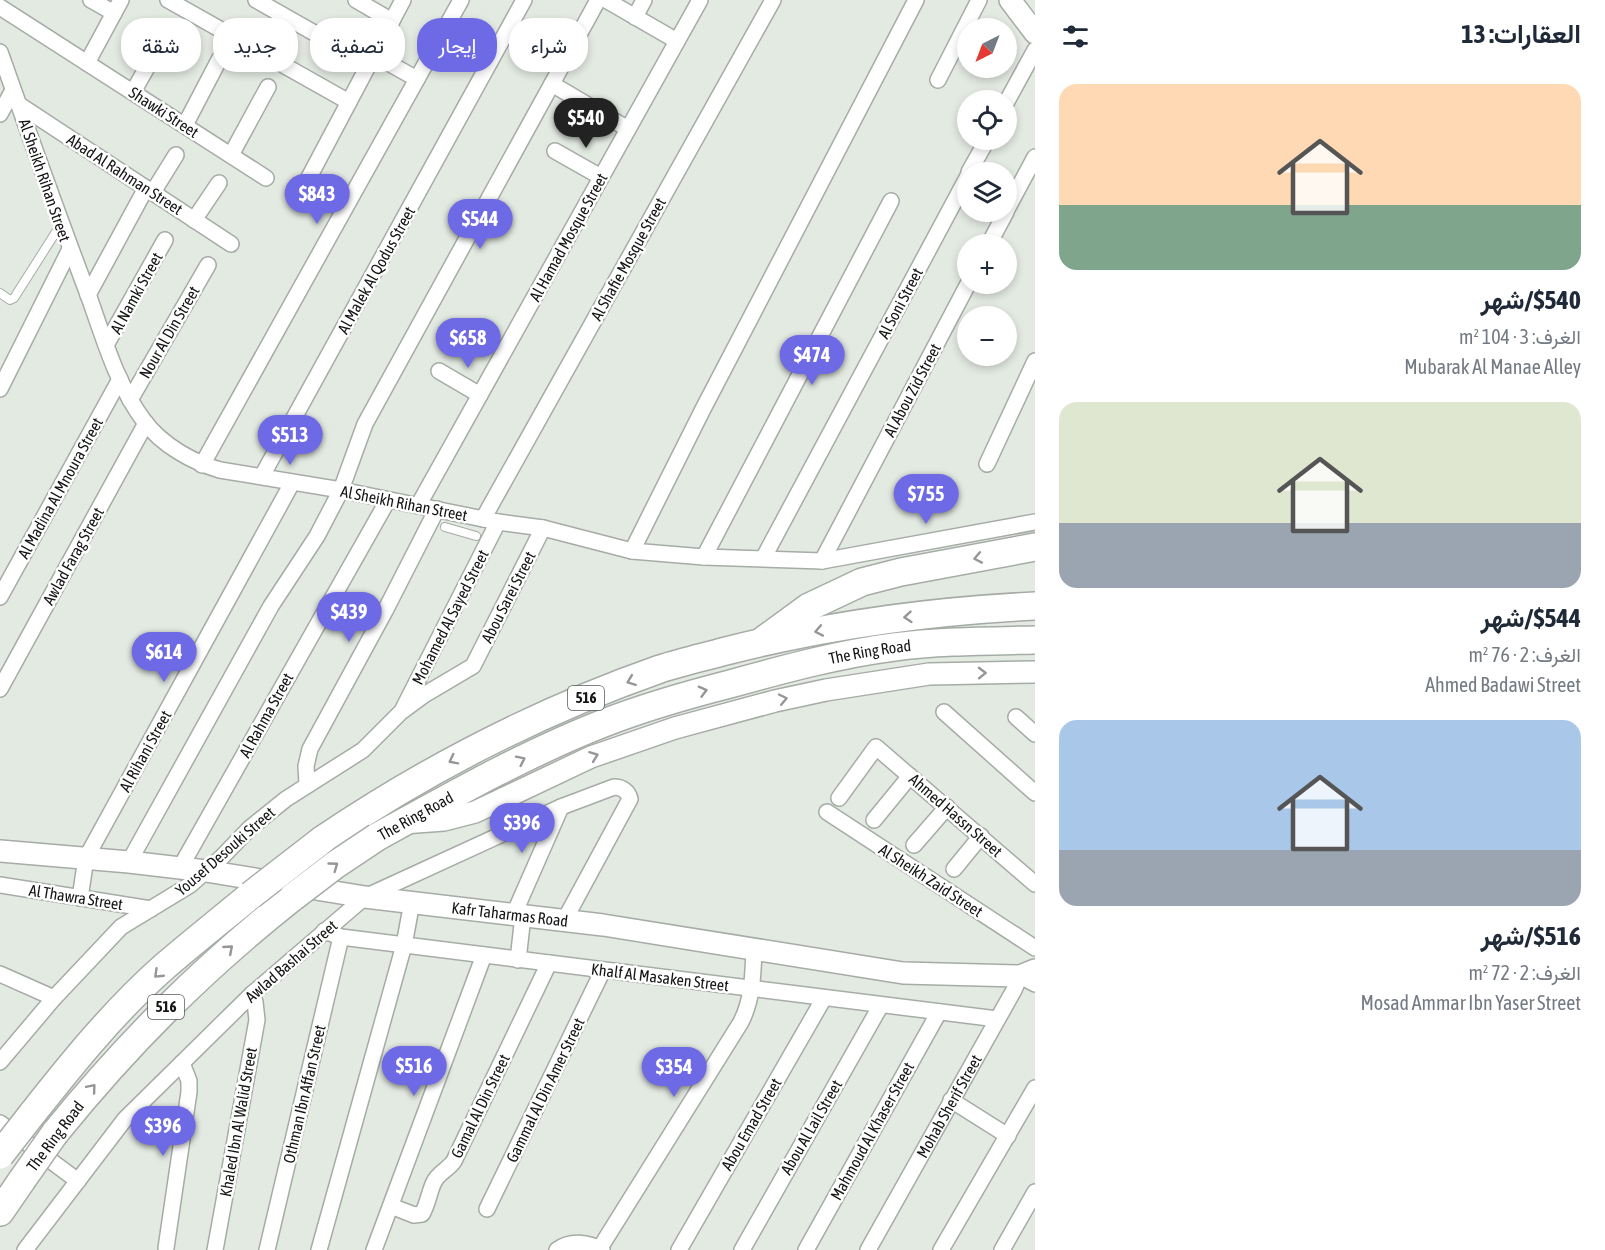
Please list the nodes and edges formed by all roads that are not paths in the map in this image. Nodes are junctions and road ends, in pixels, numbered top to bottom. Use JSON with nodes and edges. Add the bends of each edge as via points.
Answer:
{"nodes":[{"id":1,"x":91,"y":0,"type":"edge"},
{"id":2,"x":168,"y":0,"type":"edge"},
{"id":3,"x":256,"y":0,"type":"edge"},
{"id":4,"x":356,"y":0,"type":"edge"},
{"id":5,"x":404,"y":0,"type":"edge"},
{"id":6,"x":461,"y":0,"type":"edge"},
{"id":7,"x":524,"y":0,"type":"edge"},
{"id":8,"x":598,"y":0,"type":"edge"},
{"id":9,"x":606,"y":0,"type":"edge"},
{"id":10,"x":644,"y":0,"type":"edge"},
{"id":11,"x":700,"y":0,"type":"edge"},
{"id":12,"x":773,"y":0,"type":"edge"},
{"id":13,"x":916,"y":0,"type":"edge"},
{"id":14,"x":979,"y":0,"type":"edge"},
{"id":15,"x":1011,"y":0,"type":"edge"},
{"id":16,"x":118,"y":6,"type":"edge"},
{"id":17,"x":0,"y":7,"type":"edge"},
{"id":18,"x":635,"y":17,"type":"junction"},
{"id":19,"x":387,"y":18,"type":"edge"},
{"id":20,"x":394,"y":18,"type":"edge"},
{"id":21,"x":310,"y":28,"type":"edge"},
{"id":22,"x":1035,"y":33,"type":"edge"},
{"id":23,"x":677,"y":41,"type":"junction"},
{"id":24,"x":1035,"y":50,"type":"edge"},
{"id":25,"x":0,"y":52,"type":"edge"},
{"id":26,"x":87,"y":63,"type":"junction"},
{"id":27,"x":213,"y":71,"type":"edge"},
{"id":28,"x":145,"y":72,"type":"edge"},
{"id":29,"x":365,"y":72,"type":"edge"},
{"id":30,"x":400,"y":72,"type":"edge"},
{"id":31,"x":417,"y":79,"type":"junction"},
{"id":32,"x":938,"y":80,"type":"dead end"},
{"id":33,"x":552,"y":84,"type":"junction"},
{"id":34,"x":268,"y":87,"type":"dead end"},
{"id":35,"x":1013,"y":90,"type":"edge"},
{"id":36,"x":134,"y":93,"type":"junction"},
{"id":37,"x":16,"y":97,"type":"junction"},
{"id":38,"x":349,"y":102,"type":"junction"},
{"id":39,"x":0,"y":114,"type":"edge"},
{"id":40,"x":185,"y":125,"type":"junction"},
{"id":41,"x":628,"y":129,"type":"junction"},
{"id":42,"x":555,"y":151,"type":"dead end"},
{"id":43,"x":176,"y":155,"type":"dead end"},
{"id":44,"x":231,"y":155,"type":"junction"},
{"id":45,"x":1035,"y":157,"type":"edge"},
{"id":46,"x":601,"y":177,"type":"junction"},
{"id":47,"x":267,"y":178,"type":"dead end"},
{"id":48,"x":219,"y":183,"type":"dead end"},
{"id":49,"x":150,"y":190,"type":"junction"},
{"id":50,"x":1017,"y":191,"type":"edge"},
{"id":51,"x":957,"y":195,"type":"edge"},
{"id":52,"x":297,"y":200,"type":"dead end"},
{"id":53,"x":891,"y":201,"type":"dead end"},
{"id":54,"x":194,"y":220,"type":"junction"},
{"id":55,"x":61,"y":224,"type":"junction"},
{"id":56,"x":165,"y":240,"type":"dead end"},
{"id":57,"x":231,"y":244,"type":"dead end"},
{"id":58,"x":70,"y":249,"type":"junction"},
{"id":59,"x":208,"y":265,"type":"dead end"},
{"id":60,"x":0,"y":293,"type":"edge"},
{"id":61,"x":963,"y":294,"type":"edge"},
{"id":62,"x":88,"y":295,"type":"junction"},
{"id":63,"x":106,"y":345,"type":"junction"},
{"id":64,"x":1035,"y":361,"type":"edge"},
{"id":65,"x":439,"y":371,"type":"dead end"},
{"id":66,"x":120,"y":380,"type":"junction"},
{"id":67,"x":0,"y":389,"type":"edge"},
{"id":68,"x":480,"y":395,"type":"junction"},
{"id":69,"x":130,"y":400,"type":"junction"},
{"id":70,"x":146,"y":423,"type":"junction"},
{"id":71,"x":987,"y":464,"type":"dead end"},
{"id":72,"x":202,"y":465,"type":"junction"},
{"id":73,"x":262,"y":476,"type":"junction"},
{"id":74,"x":292,"y":483,"type":"junction"},
{"id":75,"x":340,"y":490,"type":"junction"},
{"id":76,"x":388,"y":500,"type":"junction"},
{"id":77,"x":418,"y":506,"type":"junction"},
{"id":78,"x":437,"y":509,"type":"junction"},
{"id":79,"x":485,"y":519,"type":"junction"},
{"id":80,"x":1035,"y":522,"type":"edge"},
{"id":81,"x":445,"y":527,"type":"dead end"},
{"id":82,"x":543,"y":528,"type":"junction"},
{"id":83,"x":467,"y":534,"type":"junction"},
{"id":84,"x":476,"y":536,"type":"dead end"},
{"id":85,"x":1035,"y":547,"type":"edge"},
{"id":86,"x":632,"y":551,"type":"junction"},
{"id":87,"x":704,"y":556,"type":"junction"},
{"id":88,"x":764,"y":557,"type":"junction"},
{"id":89,"x":822,"y":561,"type":"junction"},
{"id":90,"x":1035,"y":585,"type":"edge"},
{"id":91,"x":0,"y":597,"type":"edge"},
{"id":92,"x":1035,"y":606,"type":"edge"},
{"id":93,"x":994,"y":608,"type":"junction"},
{"id":94,"x":1035,"y":640,"type":"edge"},
{"id":95,"x":762,"y":642,"type":"junction"},
{"id":96,"x":473,"y":666,"type":"joint"},
{"id":97,"x":1035,"y":672,"type":"edge"},
{"id":98,"x":0,"y":689,"type":"edge"},
{"id":99,"x":401,"y":712,"type":"junction"},
{"id":100,"x":944,"y":712,"type":"dead end"},
{"id":101,"x":1016,"y":717,"type":"dead end"},
{"id":102,"x":1035,"y":734,"type":"edge"},
{"id":103,"x":910,"y":776,"type":"junction"},
{"id":104,"x":307,"y":784,"type":"junction"},
{"id":105,"x":1035,"y":793,"type":"edge"},
{"id":106,"x":839,"y":798,"type":"dead end"},
{"id":107,"x":561,"y":807,"type":"junction"},
{"id":108,"x":946,"y":807,"type":"junction"},
{"id":109,"x":827,"y":812,"type":"dead end"},
{"id":110,"x":874,"y":820,"type":"dead end"},
{"id":111,"x":402,"y":823,"type":"junction"},
{"id":112,"x":981,"y":836,"type":"junction"},
{"id":113,"x":914,"y":845,"type":"dead end"},
{"id":114,"x":0,"y":851,"type":"edge"},
{"id":115,"x":86,"y":858,"type":"junction"},
{"id":116,"x":129,"y":862,"type":"junction"},
{"id":117,"x":180,"y":868,"type":"junction"},
{"id":118,"x":954,"y":869,"type":"dead end"},
{"id":119,"x":206,"y":871,"type":"junction"},
{"id":120,"x":1035,"y":884,"type":"edge"},
{"id":121,"x":0,"y":885,"type":"edge"},
{"id":122,"x":365,"y":897,"type":"junction"},
{"id":123,"x":80,"y":898,"type":"junction"},
{"id":124,"x":412,"y":902,"type":"junction"},
{"id":125,"x":151,"y":909,"type":"junction"},
{"id":126,"x":518,"y":915,"type":"junction"},
{"id":127,"x":564,"y":921,"type":"junction"},
{"id":128,"x":324,"y":931,"type":"junction"},
{"id":129,"x":341,"y":937,"type":"junction"},
{"id":130,"x":404,"y":945,"type":"junction"},
{"id":131,"x":754,"y":948,"type":"junction"},
{"id":132,"x":1035,"y":948,"type":"edge"},
{"id":133,"x":484,"y":955,"type":"junction"},
{"id":134,"x":518,"y":960,"type":"junction"},
{"id":135,"x":549,"y":963,"type":"junction"},
{"id":136,"x":603,"y":970,"type":"junction"},
{"id":137,"x":0,"y":974,"type":"edge"},
{"id":138,"x":1030,"y":977,"type":"edge"},
{"id":139,"x":752,"y":989,"type":"junction"},
{"id":140,"x":252,"y":994,"type":"junction"},
{"id":141,"x":824,"y":998,"type":"junction"},
{"id":142,"x":54,"y":999,"type":"junction"},
{"id":143,"x":881,"y":1005,"type":"junction"},
{"id":144,"x":939,"y":1012,"type":"junction"},
{"id":145,"x":997,"y":1019,"type":"junction"},
{"id":146,"x":0,"y":1060,"type":"edge"},
{"id":147,"x":182,"y":1063,"type":"junction"},
{"id":148,"x":1035,"y":1088,"type":"edge"},
{"id":149,"x":951,"y":1100,"type":"junction"},
{"id":150,"x":0,"y":1123,"type":"edge"},
{"id":151,"x":1008,"y":1136,"type":"junction"},
{"id":152,"x":0,"y":1155,"type":"edge"},
{"id":153,"x":78,"y":1181,"type":"junction"},
{"id":154,"x":1035,"y":1192,"type":"edge"},
{"id":155,"x":391,"y":1206,"type":"junction"},
{"id":156,"x":487,"y":1209,"type":"dead end"},
{"id":157,"x":0,"y":1212,"type":"edge"},
{"id":158,"x":170,"y":1249,"type":"edge"},
{"id":159,"x":601,"y":1249,"type":"edge"},
{"id":160,"x":25,"y":1250,"type":"edge"},
{"id":161,"x":215,"y":1250,"type":"edge"},
{"id":162,"x":267,"y":1250,"type":"edge"},
{"id":163,"x":319,"y":1250,"type":"edge"},
{"id":164,"x":374,"y":1250,"type":"edge"},
{"id":165,"x":557,"y":1250,"type":"edge"},
{"id":166,"x":680,"y":1250,"type":"edge"},
{"id":167,"x":742,"y":1250,"type":"edge"},
{"id":168,"x":806,"y":1250,"type":"edge"},
{"id":169,"x":868,"y":1250,"type":"edge"},
{"id":170,"x":941,"y":1250,"type":"edge"},
{"id":171,"x":1002,"y":1250,"type":"edge"}],
"edges":[{"from":1,"to":16,"type":"street"},
{"from":2,"to":38,"type":"street"},
{"from":3,"to":21,"type":"street"},
{"from":4,"to":19,"type":"street"},
{"from":5,"to":20,"type":"street"},
{"from":6,"to":31,"type":"street"},
{"from":7,"to":73,"type":"street","name":"Al Malek Al Qodus Street"},
{"from":8,"to":33,"type":"street"},
{"from":9,"to":18,"type":"street"},
{"from":10,"to":18,"type":"street"},
{"from":11,"to":23,"type":"street","name":"Al Hamad Mosque Street"},
{"from":12,"to":79,"type":"street","name":"Al Shafie Mosque Street"},
{"from":13,"to":86,"type":"street"},
{"from":14,"to":32,"type":"street"},
{"from":15,"to":22,"type":"street"},
{"from":16,"to":26,"type":"street"},
{"from":17,"to":26,"type":"street","name":"Shawki Street"},
{"from":18,"to":23,"type":"street"},
{"from":23,"to":41,"type":"street","name":"Al Hamad Mosque Street"},
{"from":24,"to":35,"type":"street"},
{"from":25,"to":37,"type":"street","name":"Al Sheikh Rihan Street"},
{"from":26,"to":36,"type":"street","name":"Shawki Street"},
{"from":27,"to":40,"type":"street"},
{"from":28,"to":36,"type":"street"},
{"from":29,"to":38,"type":"street"},
{"from":30,"to":31,"type":"street"},
{"from":31,"to":72,"type":"street"},
{"from":33,"to":41,"type":"street"},
{"from":33,"to":75,"type":"street","via":[[365,424]]},
{"from":34,"to":44,"type":"street"},
{"from":36,"to":40,"type":"street","name":"Shawki Street"},
{"from":37,"to":39,"type":"street"},
{"from":37,"to":49,"type":"street","name":"Abad Al Rahman Street"},
{"from":37,"to":55,"type":"street","name":"Al Sheikh Rihan Street"},
{"from":38,"to":52,"type":"street"},
{"from":40,"to":44,"type":"street","name":"Shawki Street"},
{"from":41,"to":46,"type":"street","name":"Al Hamad Mosque Street"},
{"from":42,"to":46,"type":"street"},
{"from":43,"to":49,"type":"street"},
{"from":44,"to":47,"type":"street","name":"Shawki Street"},
{"from":45,"to":50,"type":"street"},
{"from":46,"to":68,"type":"street","name":"Al Hamad Mosque Street"},
{"from":48,"to":54,"type":"street"},
{"from":49,"to":54,"type":"street","name":"Abad Al Rahman Street"},
{"from":49,"to":62,"type":"street"},
{"from":51,"to":88,"type":"street","name":"Al Soni Street"},
{"from":53,"to":87,"type":"street"},
{"from":54,"to":57,"type":"street","name":"Abad Al Rahman Street"},
{"from":55,"to":58,"type":"street","name":"Al Sheikh Rihan Street"},
{"from":55,"to":60,"type":"lane","via":[[13,299]]},
{"from":56,"to":63,"type":"street","name":"Al Namki Street"},
{"from":58,"to":62,"type":"street","name":"Al Sheikh Rihan Street"},
{"from":58,"to":67,"type":"street"},
{"from":59,"to":69,"type":"street","name":"Nour Al Din Street"},
{"from":61,"to":89,"type":"street","name":"Al Abou Zid Street"},
{"from":62,"to":63,"type":"street","name":"Al Sheikh Rihan Street"},
{"from":63,"to":66,"type":"street","name":"Al Sheikh Rihan Street"},
{"from":64,"to":71,"type":"street"},
{"from":65,"to":68,"type":"street"},
{"from":66,"to":69,"type":"street","name":"Al Sheikh Rihan Street"},
{"from":66,"to":91,"type":"street","name":"Al Madina Al Mnoura Street"},
{"from":68,"to":77,"type":"street","name":"Al Hamad Mosque Street"},
{"from":69,"to":70,"type":"street","name":"Al Sheikh Rihan Street"},
{"from":70,"to":72,"type":"street","name":"Al Sheikh Rihan Street","via":[[182,454]]},
{"from":70,"to":98,"type":"street","name":"Awlad Farag Street"},
{"from":72,"to":73,"type":"street","name":"Al Sheikh Rihan Street"},
{"from":73,"to":74,"type":"street","name":"Al Sheikh Rihan Street"},
{"from":74,"to":75,"type":"street","name":"Al Sheikh Rihan Street"},
{"from":74,"to":115,"type":"street","name":"Al Rihani Street"},
{"from":75,"to":76,"type":"street","name":"Al Sheikh Rihan Street"},
{"from":75,"to":116,"type":"street"},
{"from":76,"to":77,"type":"street","name":"Al Sheikh Rihan Street"},
{"from":76,"to":117,"type":"street","name":"Al Rahma Street"},
{"from":77,"to":78,"type":"street","name":"Al Sheikh Rihan Street"},
{"from":78,"to":79,"type":"street","name":"Al Sheikh Rihan Street"},
{"from":78,"to":104,"type":"street","via":[[310,749]]},
{"from":79,"to":82,"type":"street","name":"Al Sheikh Rihan Street"},
{"from":79,"to":83,"type":"lane"},
{"from":79,"to":99,"type":"street","name":"Mohamed Al Sayed Street"},
{"from":80,"to":89,"type":"street"},
{"from":81,"to":83,"type":"lane"},
{"from":82,"to":86,"type":"street","name":"Al Sheikh Rihan Street"},
{"from":82,"to":96,"type":"street","name":"Abou Sarei Street"},
{"from":83,"to":84,"type":"lane"},
{"from":85,"to":95,"type":"highway","one_way":true,"via":[[862,582],[809,607]]},
{"from":86,"to":87,"type":"street","name":"Al Sheikh Rihan Street"},
{"from":87,"to":88,"type":"street","name":"Al Sheikh Rihan Street"},
{"from":88,"to":89,"type":"street","name":"Al Sheikh Rihan Street"},
{"from":90,"to":93,"type":"highway"},
{"from":92,"to":93,"type":"highway","name":"The Ring Road","number":"516"},
{"from":93,"to":95,"type":"highway","name":"The Ring Road","number":"516","one_way":true,"via":[[876,620]]},
{"from":111,"to":94,"type":"highway","name":"The Ring Road","number":"516","one_way":true,"via":[[526,757],[654,705],[777,671],[895,647]]},
{"from":95,"to":152,"type":"highway","name":"The Ring Road","number":"516","one_way":true,"bridge":true,"via":[[662,668],[514,729],[368,809],[250,895],[164,967],[71,1064]]},
{"from":96,"to":99,"type":"street","name":"Yousef Desouki Street","via":[[436,686]]},
{"from":111,"to":97,"type":"street","one_way":true,"via":[[444,820],[474,812],[573,765],[626,745],[775,701],[928,674]]},
{"from":99,"to":104,"type":"street","name":"Yousef Desouki Street","via":[[363,750]]},
{"from":100,"to":105,"type":"street"},
{"from":101,"to":102,"type":"street"},
{"from":103,"to":106,"type":"street","name":"Ahmed Hassn Street","via":[[876,747]]},
{"from":103,"to":108,"type":"street","name":"Ahmed Hassn Street"},
{"from":103,"to":110,"type":"street"},
{"from":104,"to":119,"type":"street","name":"Yousef Desouki Street","via":[[259,820]]},
{"from":107,"to":122,"type":"street","name":"Awlad Bashai Street"},
{"from":107,"to":126,"type":"street"},
{"from":107,"to":127,"type":"street","name":"Awlad Bashai Street","via":[[614,787],[625,790],[630,800]]},
{"from":108,"to":112,"type":"street","name":"Ahmed Hassn Street"},
{"from":108,"to":113,"type":"street"},
{"from":109,"to":132,"type":"street","name":"Al Sheikh Zaid Street"},
{"from":157,"to":111,"type":"highway","name":"The Ring Road","number":"516","one_way":true,"bridge":true,"via":[[55,1133],[168,1005],[293,897]]},
{"from":112,"to":118,"type":"street"},
{"from":112,"to":120,"type":"street","name":"Ahmed Hassn Street"},
{"from":114,"to":115,"type":"street","name":"Kafr Taharmas Road"},
{"from":115,"to":116,"type":"street","name":"Kafr Taharmas Road"},
{"from":115,"to":123,"type":"street","name":"Al Rihani Street"},
{"from":116,"to":117,"type":"street","name":"Kafr Taharmas Road"},
{"from":117,"to":119,"type":"street","name":"Kafr Taharmas Road"},
{"from":119,"to":122,"type":"street","name":"Kafr Taharmas Road"},
{"from":119,"to":125,"type":"street","name":"Yousef Desouki Street","via":[[178,894]]},
{"from":121,"to":123,"type":"street","name":"Al Thawra Street"},
{"from":122,"to":124,"type":"street","name":"Kafr Taharmas Road"},
{"from":122,"to":128,"type":"street","name":"Awlad Bashai Street"},
{"from":123,"to":125,"type":"street","name":"Al Thawra Street"},
{"from":124,"to":126,"type":"street","name":"Kafr Taharmas Road"},
{"from":124,"to":130,"type":"street"},
{"from":125,"to":142,"type":"street","name":"Yousef Desouki Street","via":[[112,935]]},
{"from":126,"to":127,"type":"street","name":"Kafr Taharmas Road"},
{"from":126,"to":134,"type":"street"},
{"from":127,"to":131,"type":"street","name":"Kafr Taharmas Road"},
{"from":128,"to":129,"type":"street","name":"Khalf Al Masaken Street"},
{"from":128,"to":140,"type":"street","name":"Awlad Bashai Street"},
{"from":129,"to":130,"type":"street","name":"Khalf Al Masaken Street"},
{"from":129,"to":162,"type":"street","name":"Othman Ibn Affan Street"},
{"from":130,"to":133,"type":"street","name":"Khalf Al Masaken Street"},
{"from":130,"to":163,"type":"street"},
{"from":131,"to":138,"type":"street","name":"Kafr Taharmas Road","via":[[903,973]]},
{"from":131,"to":139,"type":"street"},
{"from":133,"to":134,"type":"street","name":"Khalf Al Masaken Street"},
{"from":133,"to":155,"type":"street"},
{"from":134,"to":135,"type":"street","name":"Khalf Al Masaken Street"},
{"from":135,"to":136,"type":"street","name":"Khalf Al Masaken Street"},
{"from":135,"to":155,"type":"street","name":"Gamal Al Din Street","via":[[454,1161],[433,1183],[422,1214]]},
{"from":136,"to":139,"type":"street","name":"Khalf Al Masaken Street"},
{"from":136,"to":156,"type":"street","name":"Gammal Al Din Amer Street"},
{"from":137,"to":142,"type":"street"},
{"from":138,"to":145,"type":"street","name":"Mohab Sherif Street"},
{"from":139,"to":141,"type":"street","name":"Khalf Al Masaken Street"},
{"from":139,"to":159,"type":"street","via":[[741,1022]]},
{"from":140,"to":147,"type":"street","name":"Awlad Bashai Street"},
{"from":140,"to":161,"type":"street","name":"Khaled Ibn Al Walid Street","via":[[257,1020]]},
{"from":141,"to":143,"type":"street","name":"Khalf Al Masaken Street"},
{"from":141,"to":166,"type":"street","name":"Abou Emad Street"},
{"from":142,"to":146,"type":"street","name":"Yousef Desouki Street"},
{"from":143,"to":144,"type":"street","name":"Khalf Al Masaken Street"},
{"from":143,"to":167,"type":"street","name":"Abou Al Lail Street"},
{"from":144,"to":145,"type":"street","name":"Khalf Al Masaken Street"},
{"from":144,"to":168,"type":"street","name":"Mahmoud Al Khaser Street"},
{"from":145,"to":149,"type":"street","name":"Mohab Sherif Street"},
{"from":147,"to":153,"type":"street","name":"Awlad Bashai Street","via":[[125,1119]]},
{"from":147,"to":158,"type":"street","via":[[189,1092]]},
{"from":148,"to":151,"type":"street"},
{"from":149,"to":151,"type":"street"},
{"from":149,"to":169,"type":"street","name":"Mohab Sherif Street"},
{"from":150,"to":153,"type":"street"},
{"from":151,"to":170,"type":"street"},
{"from":153,"to":160,"type":"street","name":"Awlad Bashai Street"},
{"from":154,"to":171,"type":"street"},
{"from":155,"to":164,"type":"street"},
{"from":159,"to":165,"type":"street","via":[[574,1243]]}]}
